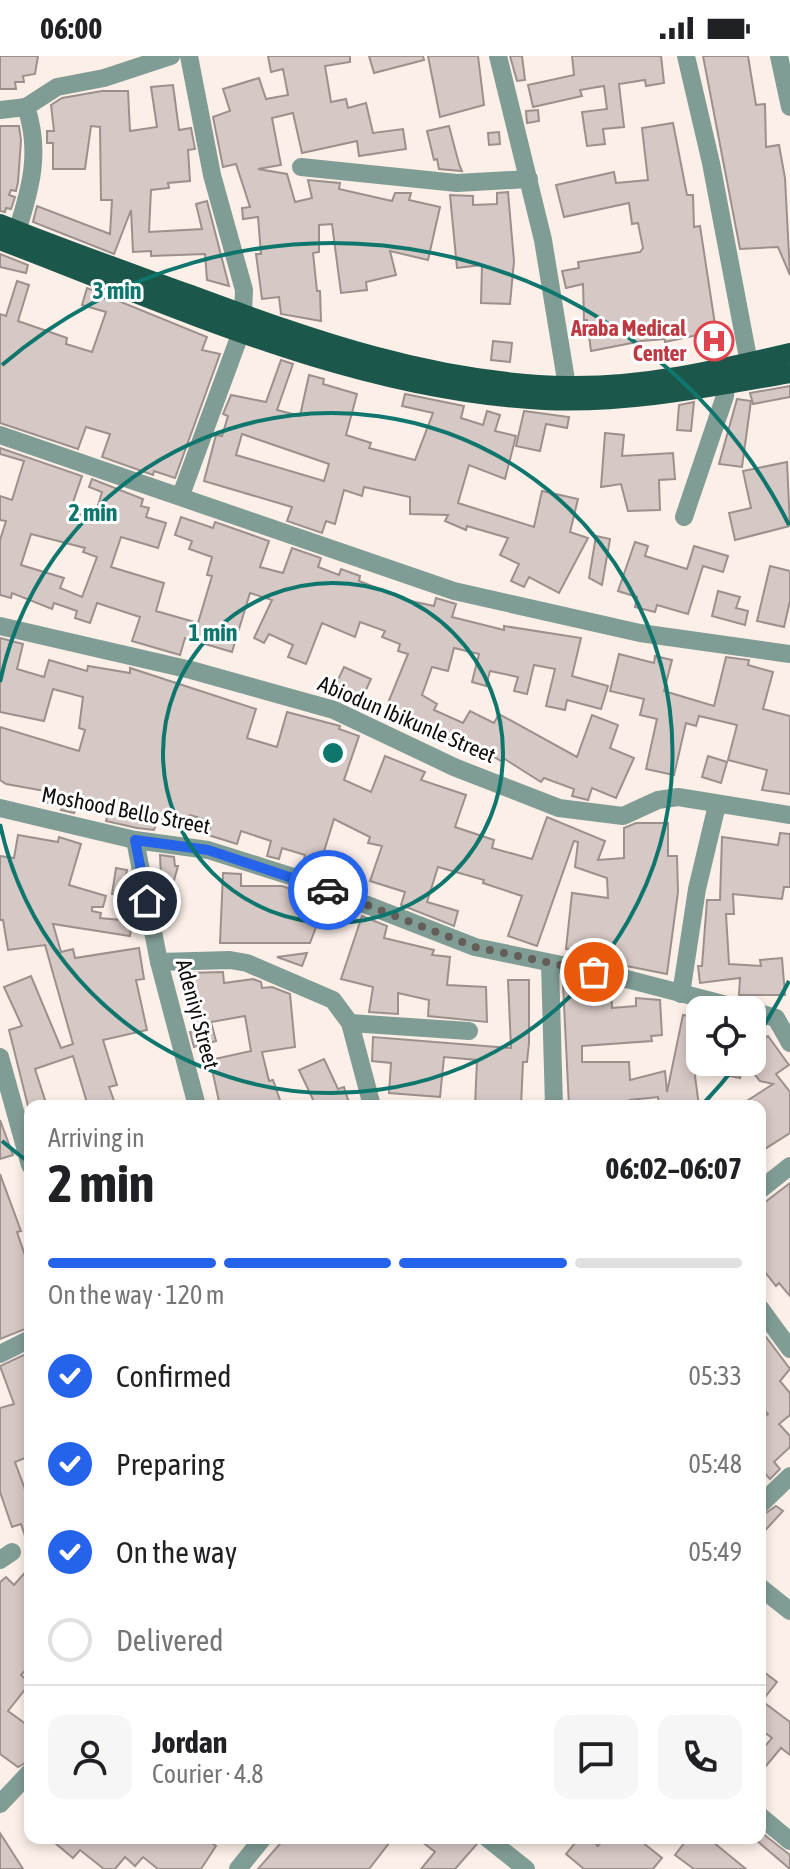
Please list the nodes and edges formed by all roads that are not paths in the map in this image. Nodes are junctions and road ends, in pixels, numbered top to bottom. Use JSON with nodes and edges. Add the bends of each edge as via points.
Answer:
{"nodes":[{"id":1,"x":171,"y":56,"type":"edge"},
{"id":2,"x":189,"y":56,"type":"edge"},
{"id":3,"x":498,"y":56,"type":"edge"},
{"id":4,"x":686,"y":56,"type":"edge"},
{"id":5,"x":779,"y":56,"type":"edge"},
{"id":6,"x":26,"y":107,"type":"junction"},
{"id":7,"x":790,"y":107,"type":"edge"},
{"id":8,"x":0,"y":110,"type":"edge"},
{"id":9,"x":301,"y":167,"type":"dead end"},
{"id":10,"x":529,"y":179,"type":"junction"},
{"id":11,"x":6,"y":232,"type":"edge"},
{"id":12,"x":242,"y":323,"type":"junction"},
{"id":13,"x":790,"y":353,"type":"edge"},
{"id":14,"x":749,"y":363,"type":"junction"},
{"id":15,"x":790,"y":373,"type":"edge"},
{"id":16,"x":726,"y":384,"type":"junction"},
{"id":17,"x":567,"y":386,"type":"junction"},
{"id":18,"x":0,"y":435,"type":"edge"},
{"id":19,"x":181,"y":495,"type":"junction"},
{"id":20,"x":684,"y":517,"type":"dead end"},
{"id":21,"x":0,"y":626,"type":"edge"},
{"id":22,"x":790,"y":654,"type":"edge"},
{"id":23,"x":717,"y":805,"type":"junction"},
{"id":24,"x":0,"y":808,"type":"edge"},
{"id":25,"x":790,"y":815,"type":"edge"},
{"id":26,"x":135,"y":840,"type":"junction"},
{"id":27,"x":159,"y":962,"type":"junction"},
{"id":28,"x":550,"y":963,"type":"junction"},
{"id":29,"x":681,"y":994,"type":"junction"},
{"id":30,"x":689,"y":996,"type":"edge"},
{"id":31,"x":766,"y":1015,"type":"edge"},
{"id":32,"x":350,"y":1023,"type":"junction"},
{"id":33,"x":469,"y":1031,"type":"dead end"},
{"id":34,"x":790,"y":1043,"type":"edge"},
{"id":35,"x":1,"y":1066,"type":"edge"},
{"id":36,"x":195,"y":1100,"type":"edge"},
{"id":37,"x":370,"y":1100,"type":"edge"},
{"id":38,"x":554,"y":1100,"type":"edge"},
{"id":39,"x":24,"y":1145,"type":"edge"},
{"id":40,"x":790,"y":1166,"type":"edge"},
{"id":41,"x":766,"y":1185,"type":"edge"},
{"id":42,"x":766,"y":1320,"type":"edge"},
{"id":43,"x":24,"y":1342,"type":"edge"},
{"id":44,"x":790,"y":1349,"type":"edge"},
{"id":45,"x":0,"y":1354,"type":"edge"},
{"id":46,"x":790,"y":1476,"type":"edge"},
{"id":47,"x":766,"y":1499,"type":"edge"},
{"id":48,"x":766,"y":1592,"type":"edge"},
{"id":49,"x":790,"y":1611,"type":"edge"},
{"id":50,"x":24,"y":1778,"type":"edge"},
{"id":51,"x":0,"y":1804,"type":"edge"},
{"id":52,"x":766,"y":1821,"type":"edge"},
{"id":53,"x":790,"y":1841,"type":"edge"},
{"id":54,"x":258,"y":1844,"type":"edge"},
{"id":55,"x":495,"y":1844,"type":"edge"},
{"id":56,"x":238,"y":1869,"type":"edge"},
{"id":57,"x":526,"y":1869,"type":"edge"}],
"edges":[{"from":1,"to":6,"type":"street","via":[[57,87]]},
{"from":2,"to":12,"type":"street","via":[[212,175],[244,290]]},
{"from":3,"to":10,"type":"street"},
{"from":4,"to":14,"type":"street"},
{"from":5,"to":7,"type":"street"},
{"from":6,"to":8,"type":"street"},
{"from":6,"to":11,"type":"street","via":[[35,134],[33,182]]},
{"from":9,"to":10,"type":"street","via":[[457,183]]},
{"from":10,"to":17,"type":"street"},
{"from":11,"to":12,"type":"main road"},
{"from":12,"to":16,"type":"main road","via":[[327,362],[499,397],[610,400]]},
{"from":12,"to":17,"type":"main road","via":[[408,366]]},
{"from":12,"to":19,"type":"street"},
{"from":13,"to":14,"type":"main road"},
{"from":14,"to":17,"type":"main road","via":[[609,385]]},
{"from":15,"to":16,"type":"main road"},
{"from":16,"to":20,"type":"street"},
{"from":18,"to":19,"type":"street"},
{"from":19,"to":22,"type":"street","via":[[454,591],[640,633]]},
{"from":21,"to":23,"type":"street","name":"Abiodun Ibikunle Street","via":[[334,710],[454,767],[559,808],[623,816],[678,797]]},
{"from":23,"to":25,"type":"street","name":"Abiodun Ibikunle Street"},
{"from":23,"to":29,"type":"street"},
{"from":24,"to":26,"type":"street","name":"Moshood Bello Street"},
{"from":26,"to":27,"type":"street","name":"Adeniyi Street"},
{"from":26,"to":28,"type":"street","name":"Moshood Bello Street","via":[[221,854],[475,947]]},
{"from":27,"to":32,"type":"street","via":[[230,960],[266,968],[333,1000]]},
{"from":27,"to":36,"type":"street","name":"Adeniyi Street"},
{"from":28,"to":29,"type":"street","name":"Moshood Bello Street"},
{"from":28,"to":38,"type":"street"},
{"from":29,"to":30,"type":"street","name":"Moshood Bello Street"},
{"from":31,"to":34,"type":"street","via":[[776,1018]]},
{"from":32,"to":33,"type":"street"},
{"from":32,"to":37,"type":"street"},
{"from":35,"to":39,"type":"street"},
{"from":40,"to":41,"type":"street"},
{"from":42,"to":44,"type":"street"},
{"from":43,"to":45,"type":"street"},
{"from":46,"to":47,"type":"street"},
{"from":48,"to":49,"type":"street"},
{"from":50,"to":51,"type":"street"},
{"from":52,"to":53,"type":"street"},
{"from":54,"to":56,"type":"street"},
{"from":55,"to":57,"type":"street"}]}
